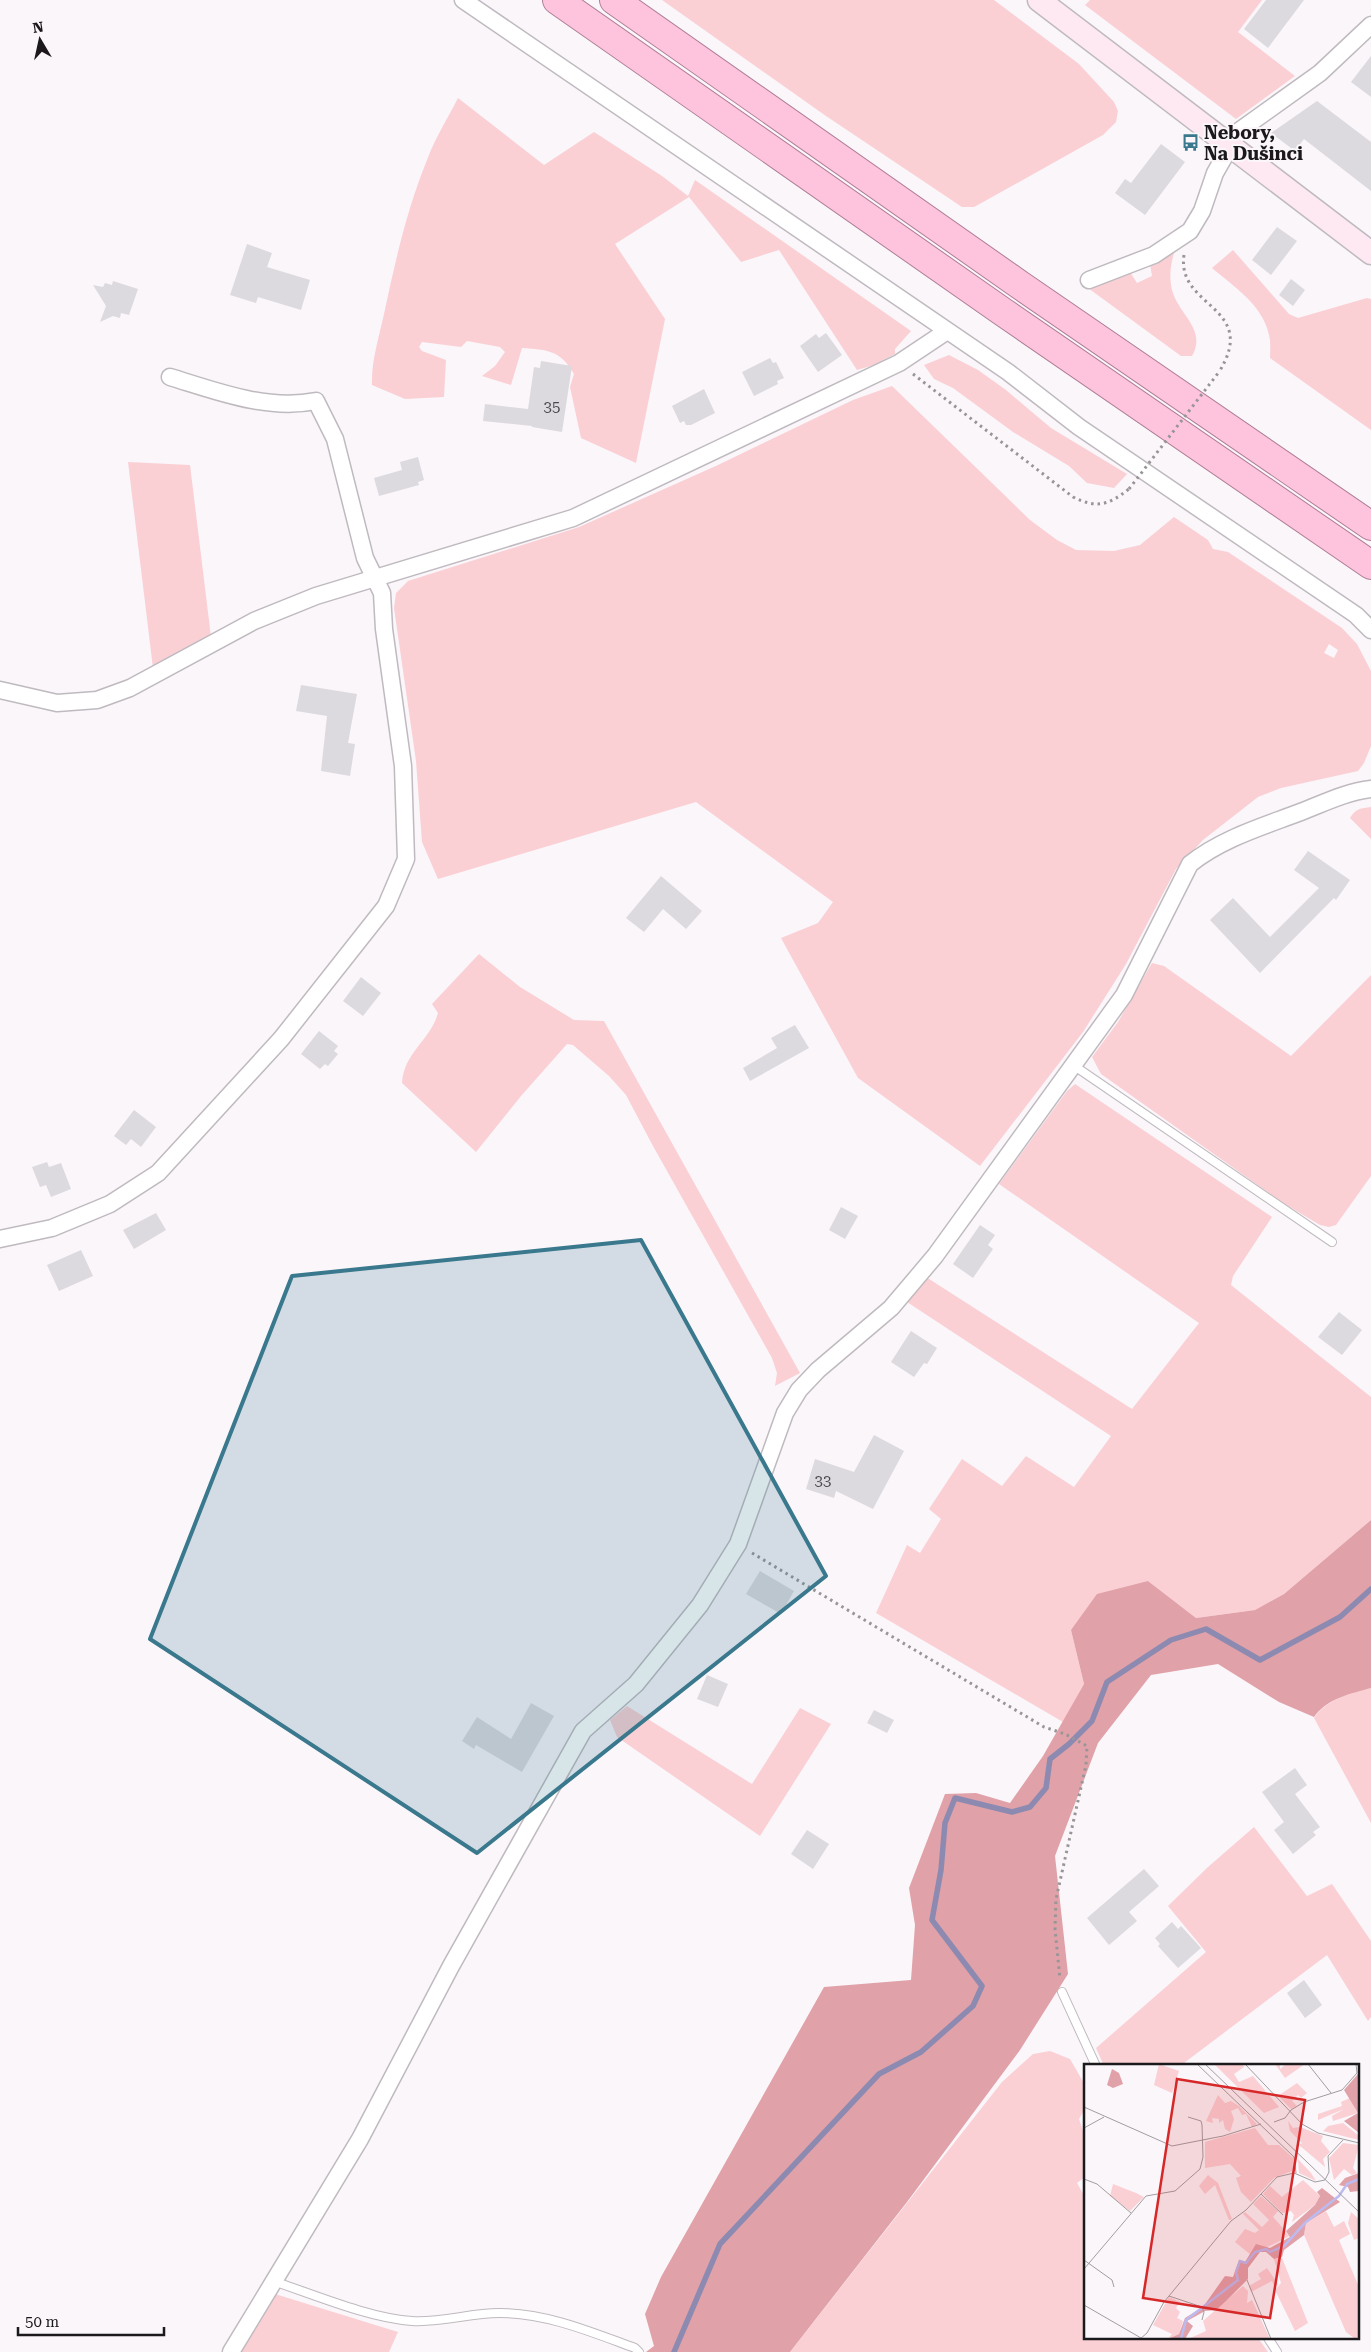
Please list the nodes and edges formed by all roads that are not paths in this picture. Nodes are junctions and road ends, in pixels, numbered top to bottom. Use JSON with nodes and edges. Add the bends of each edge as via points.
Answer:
{"nodes":[{"id":1,"x":463,"y":0,"type":"edge"},
{"id":2,"x":557,"y":0,"type":"edge"},
{"id":3,"x":614,"y":0,"type":"edge"},
{"id":4,"x":1039,"y":0,"type":"edge"},
{"id":5,"x":1371,"y":25,"type":"edge"},
{"id":6,"x":1229,"y":145,"type":"junction"},
{"id":7,"x":1371,"y":254,"type":"edge"},
{"id":8,"x":1089,"y":280,"type":"dead end"},
{"id":9,"x":947,"y":331,"type":"junction"},
{"id":10,"x":170,"y":377,"type":"dead end"},
{"id":11,"x":1371,"y":526,"type":"edge"},
{"id":12,"x":1371,"y":565,"type":"edge"},
{"id":13,"x":375,"y":579,"type":"junction"},
{"id":14,"x":1371,"y":630,"type":"edge"},
{"id":15,"x":0,"y":690,"type":"edge"},
{"id":16,"x":1371,"y":789,"type":"edge"},
{"id":17,"x":1073,"y":1065,"type":"junction"},
{"id":18,"x":0,"y":1239,"type":"edge"},
{"id":19,"x":1332,"y":1242,"type":"dead end"},
{"id":20,"x":1062,"y":1992,"type":"road end"},
{"id":21,"x":1095,"y":2064,"type":"edge"},
{"id":22,"x":273,"y":2281,"type":"junction"},
{"id":23,"x":1269,"y":2340,"type":"edge"},
{"id":24,"x":232,"y":2352,"type":"edge"},
{"id":25,"x":640,"y":2352,"type":"edge"},
{"id":26,"x":1277,"y":2352,"type":"edge"}],
"edges":[{"from":1,"to":9,"type":"street"},
{"from":2,"to":12,"type":"highway","via":[[1002,312]]},
{"from":3,"to":11,"type":"highway"},
{"from":4,"to":6,"type":"main road"},
{"from":5,"to":6,"type":"street","via":[[1320,73],[1239,131]]},
{"from":6,"to":7,"type":"main road"},
{"from":6,"to":8,"type":"street","via":[[1202,211],[1190,230],[1154,255]]},
{"from":9,"to":13,"type":"street","via":[[899,363],[573,518]]},
{"from":9,"to":14,"type":"street","via":[[1008,372],[1079,427],[1356,615]]},
{"from":10,"to":13,"type":"street","via":[[269,402],[300,404],[316,401],[335,439],[360,540]]},
{"from":13,"to":15,"type":"street","via":[[316,596],[254,621],[130,688],[97,700],[57,703]]},
{"from":13,"to":18,"type":"street","via":[[382,593],[403,766],[406,849],[406,859],[386,906],[281,1039],[158,1173],[110,1204],[52,1228]]},
{"from":16,"to":17,"type":"street","via":[[1347,793],[1254,829],[1203,854],[1190,864],[1124,995]]},
{"from":17,"to":19,"type":"lane"},
{"from":17,"to":22,"type":"street","via":[[935,1256],[891,1308],[799,1390],[785,1413],[738,1544],[700,1605],[636,1684],[582,1731],[451,1966],[360,2139]]},
{"from":20,"to":21,"type":"lane"},
{"from":22,"to":24,"type":"street"},
{"from":22,"to":25,"type":"lane","via":[[331,2301],[414,2321],[498,2313],[526,2314],[572,2326]]},
{"from":23,"to":26,"type":"lane"}]}
